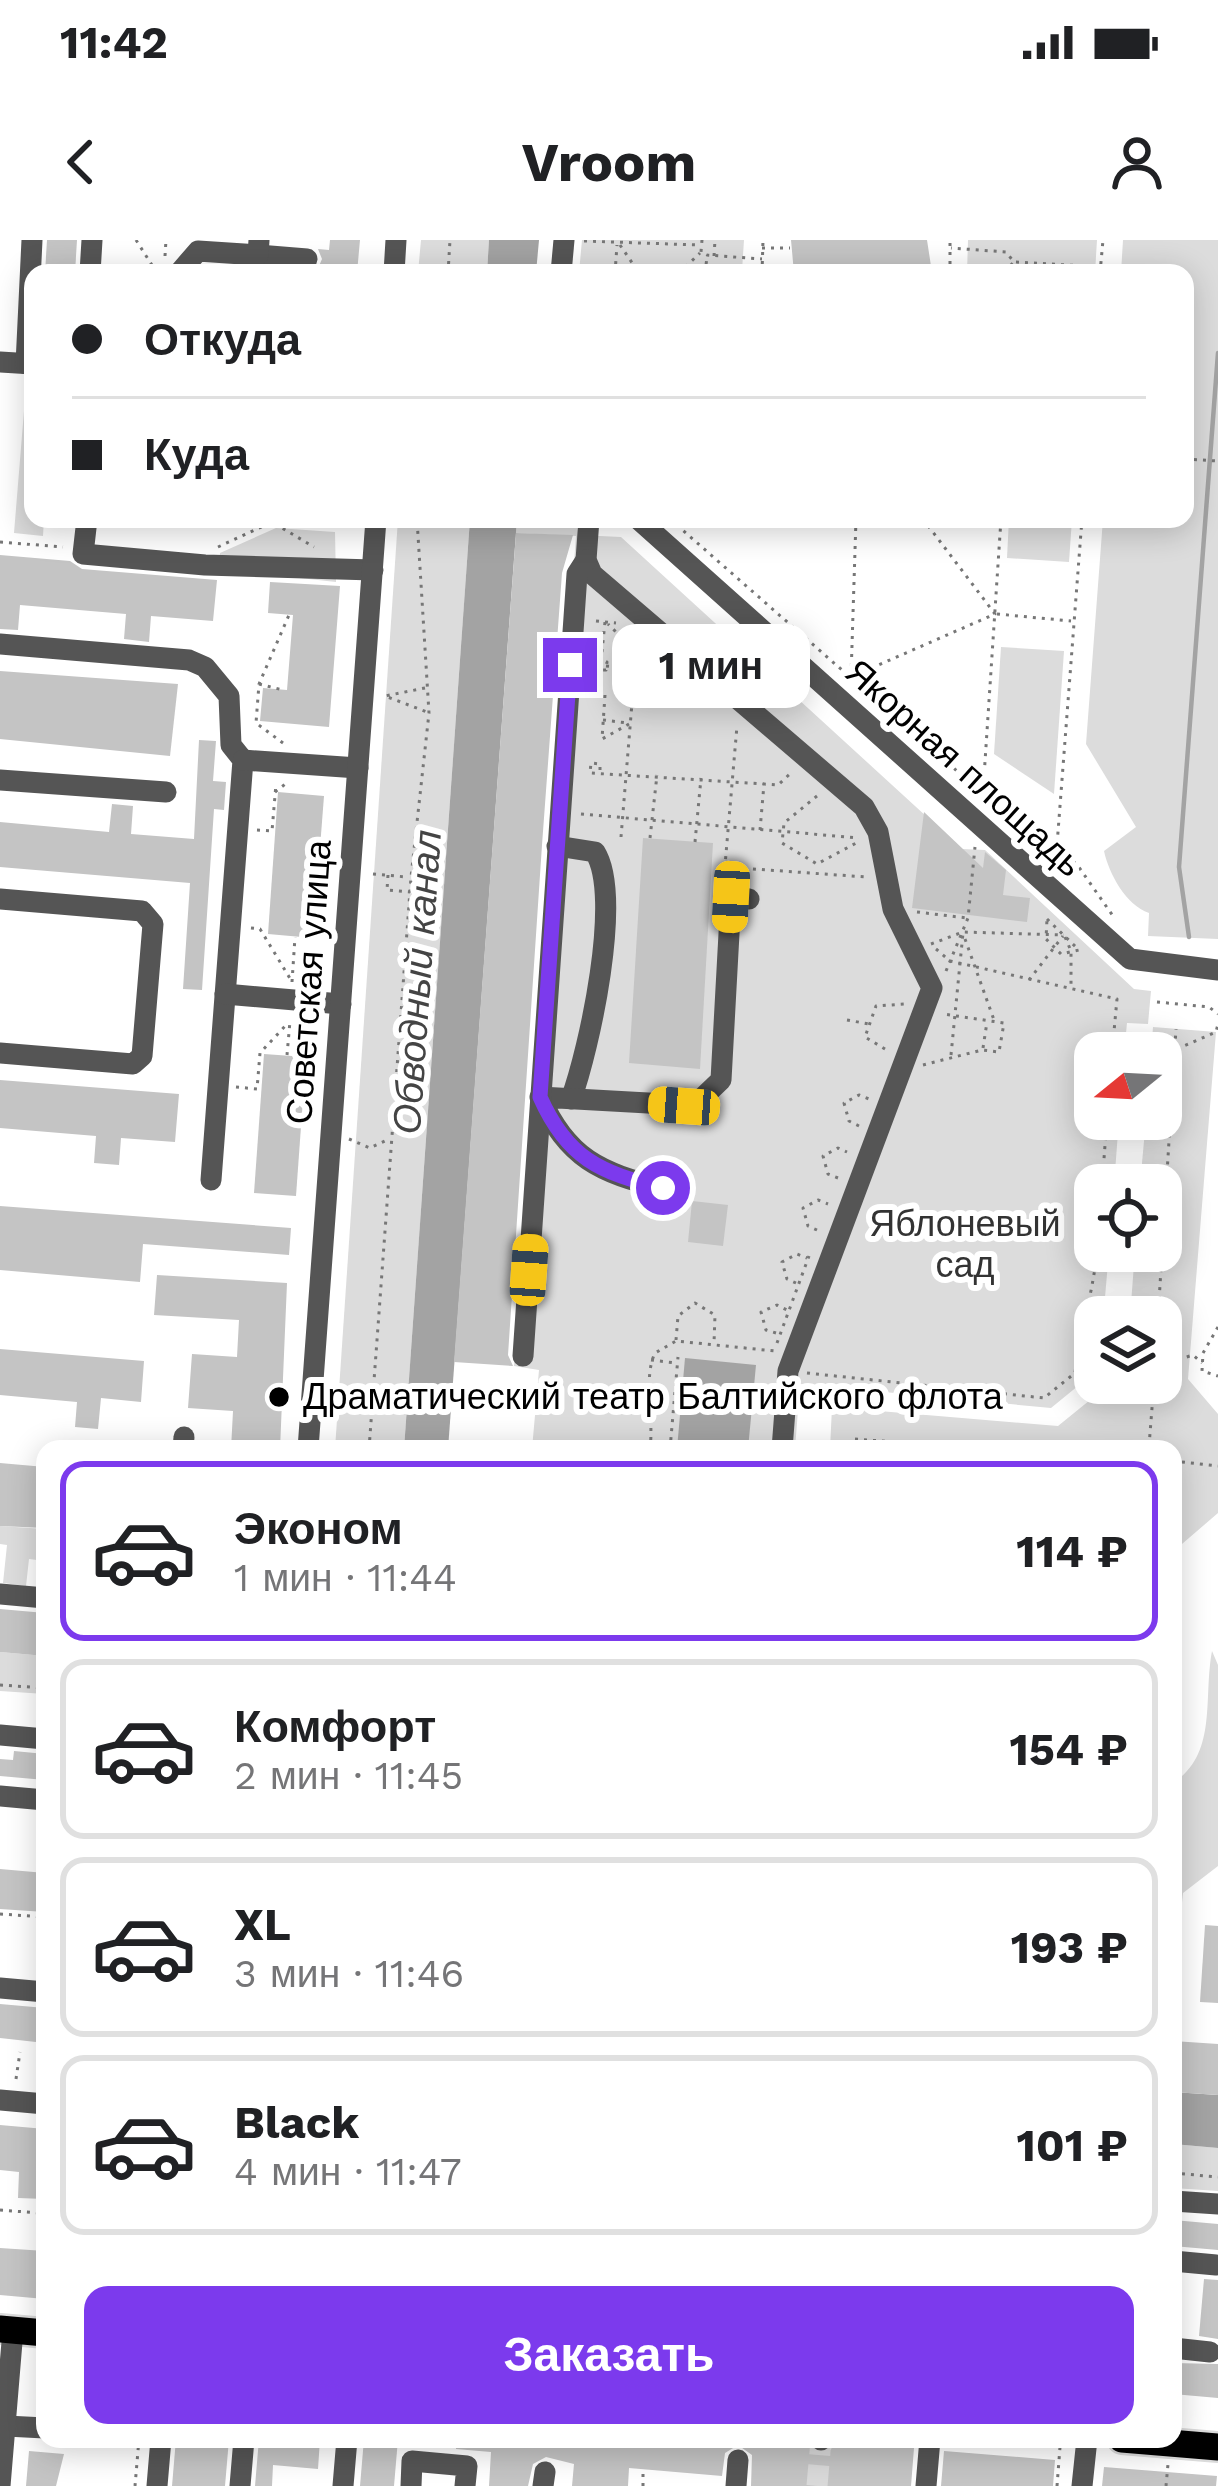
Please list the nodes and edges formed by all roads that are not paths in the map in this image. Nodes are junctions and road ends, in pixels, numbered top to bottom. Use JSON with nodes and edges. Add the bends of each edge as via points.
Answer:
{"nodes":[{"id":1,"x":198,"y":246,"type":"edge"},
{"id":2,"x":259,"y":248,"type":"edge"},
{"id":3,"x":307,"y":257,"type":"edge"},
{"id":4,"x":86,"y":528,"type":"edge"},
{"id":5,"x":375,"y":528,"type":"edge"},
{"id":6,"x":588,"y":528,"type":"edge"},
{"id":7,"x":648,"y":528,"type":"edge"},
{"id":8,"x":586,"y":560,"type":"junction"},
{"id":9,"x":373,"y":571,"type":"junction"},
{"id":10,"x":0,"y":644,"type":"edge"},
{"id":11,"x":242,"y":760,"type":"junction"},
{"id":12,"x":358,"y":768,"type":"junction"},
{"id":13,"x":0,"y":780,"type":"edge"},
{"id":14,"x":166,"y":792,"type":"dead end"},
{"id":15,"x":557,"y":846,"type":"junction"},
{"id":16,"x":740,"y":898,"type":"road end"},
{"id":17,"x":0,"y":899,"type":"edge"},
{"id":18,"x":1218,"y":970,"type":"edge"},
{"id":19,"x":225,"y":994,"type":"junction"},
{"id":20,"x":341,"y":1004,"type":"junction"},
{"id":21,"x":0,"y":1052,"type":"edge"},
{"id":22,"x":540,"y":1097,"type":"junction"},
{"id":23,"x":571,"y":1099,"type":"junction"},
{"id":24,"x":211,"y":1180,"type":"dead end"},
{"id":25,"x":663,"y":1188,"type":"dead end"},
{"id":26,"x":524,"y":1356,"type":"dead end"},
{"id":27,"x":309,"y":1440,"type":"edge"},
{"id":28,"x":782,"y":1440,"type":"edge"},
{"id":29,"x":0,"y":1594,"type":"edge"},
{"id":30,"x":36,"y":1597,"type":"edge"},
{"id":31,"x":0,"y":1735,"type":"edge"},
{"id":32,"x":36,"y":1738,"type":"edge"},
{"id":33,"x":0,"y":1796,"type":"edge"},
{"id":34,"x":36,"y":1799,"type":"edge"},
{"id":35,"x":0,"y":1988,"type":"edge"},
{"id":36,"x":36,"y":1991,"type":"edge"},
{"id":37,"x":0,"y":2100,"type":"edge"},
{"id":38,"x":36,"y":2103,"type":"edge"},
{"id":39,"x":1182,"y":2202,"type":"edge"},
{"id":40,"x":1218,"y":2204,"type":"edge"},
{"id":41,"x":1182,"y":2262,"type":"edge"},
{"id":42,"x":1216,"y":2265,"type":"edge"},
{"id":43,"x":36,"y":2333,"type":"edge"},
{"id":44,"x":6,"y":2338,"type":"edge"},
{"id":45,"x":36,"y":2346,"type":"edge"},
{"id":46,"x":1182,"y":2349,"type":"edge"},
{"id":47,"x":1210,"y":2352,"type":"dead end"},
{"id":48,"x":4,"y":2418,"type":"edge"},
{"id":49,"x":36,"y":2426,"type":"edge"},
{"id":50,"x":1182,"y":2429,"type":"edge"},
{"id":51,"x":1218,"y":2432,"type":"edge"},
{"id":52,"x":1182,"y":2444,"type":"edge"},
{"id":53,"x":1218,"y":2447,"type":"edge"},
{"id":54,"x":160,"y":2448,"type":"edge"},
{"id":55,"x":243,"y":2448,"type":"edge"},
{"id":56,"x":346,"y":2448,"type":"edge"},
{"id":57,"x":929,"y":2448,"type":"edge"},
{"id":58,"x":1086,"y":2448,"type":"edge"},
{"id":59,"x":738,"y":2460,"type":"dead end"},
{"id":60,"x":0,"y":2486,"type":"edge"},
{"id":61,"x":158,"y":2486,"type":"edge"},
{"id":62,"x":240,"y":2486,"type":"edge"},
{"id":63,"x":343,"y":2486,"type":"edge"},
{"id":64,"x":411,"y":2486,"type":"edge"},
{"id":65,"x":465,"y":2486,"type":"edge"},
{"id":66,"x":736,"y":2486,"type":"edge"},
{"id":67,"x":926,"y":2486,"type":"edge"},
{"id":68,"x":1082,"y":2486,"type":"edge"}],
"edges":[{"from":1,"to":2,"type":"street"},
{"from":2,"to":3,"type":"street"},
{"from":4,"to":9,"type":"street","via":[[83,554]]},
{"from":5,"to":9,"type":"street","name":"Советская улица"},
{"from":6,"to":8,"type":"street"},
{"from":7,"to":18,"type":"street","name":"Якорная площадь","via":[[1108,942],[1142,964]]},
{"from":8,"to":15,"type":"street","via":[[577,574]]},
{"from":8,"to":28,"type":"street","via":[[592,574],[874,821],[893,909],[932,988],[782,1361]]},
{"from":9,"to":12,"type":"street","name":"Советская улица"},
{"from":10,"to":11,"type":"street","via":[[205,667],[229,695],[231,745]]},
{"from":11,"to":12,"type":"street"},
{"from":11,"to":19,"type":"street"},
{"from":12,"to":20,"type":"street","name":"Советская улица"},
{"from":13,"to":14,"type":"street"},
{"from":15,"to":22,"type":"street"},
{"from":15,"to":23,"type":"street","via":[[595,852],[605,883],[594,1031]]},
{"from":16,"to":23,"type":"street","via":[[721,1080],[684,1106]]},
{"from":17,"to":21,"type":"street","via":[[142,911],[152,924],[142,1056],[133,1064]]},
{"from":19,"to":20,"type":"street"},
{"from":19,"to":24,"type":"street"},
{"from":20,"to":27,"type":"street","name":"Советская улица"},
{"from":22,"to":23,"type":"street"},
{"from":22,"to":25,"type":"street","via":[[566,1146],[626,1179]]},
{"from":22,"to":26,"type":"street"},
{"from":29,"to":30,"type":"street"},
{"from":31,"to":32,"type":"street"},
{"from":33,"to":34,"type":"street"},
{"from":35,"to":36,"type":"street"},
{"from":37,"to":38,"type":"street"},
{"from":39,"to":40,"type":"street"},
{"from":41,"to":42,"type":"street"},
{"from":43,"to":44,"type":"main road"},
{"from":44,"to":45,"type":"main road"},
{"from":44,"to":48,"type":"street"},
{"from":46,"to":47,"type":"street"},
{"from":48,"to":49,"type":"street"},
{"from":48,"to":60,"type":"street"},
{"from":50,"to":51,"type":"main road"},
{"from":52,"to":53,"type":"main road"},
{"from":54,"to":61,"type":"street"},
{"from":55,"to":62,"type":"street"},
{"from":56,"to":63,"type":"street"},
{"from":57,"to":67,"type":"street"},
{"from":58,"to":68,"type":"street"},
{"from":59,"to":66,"type":"street"},
{"from":64,"to":65,"type":"street","via":[[412,2462],[467,2466]]}]}
